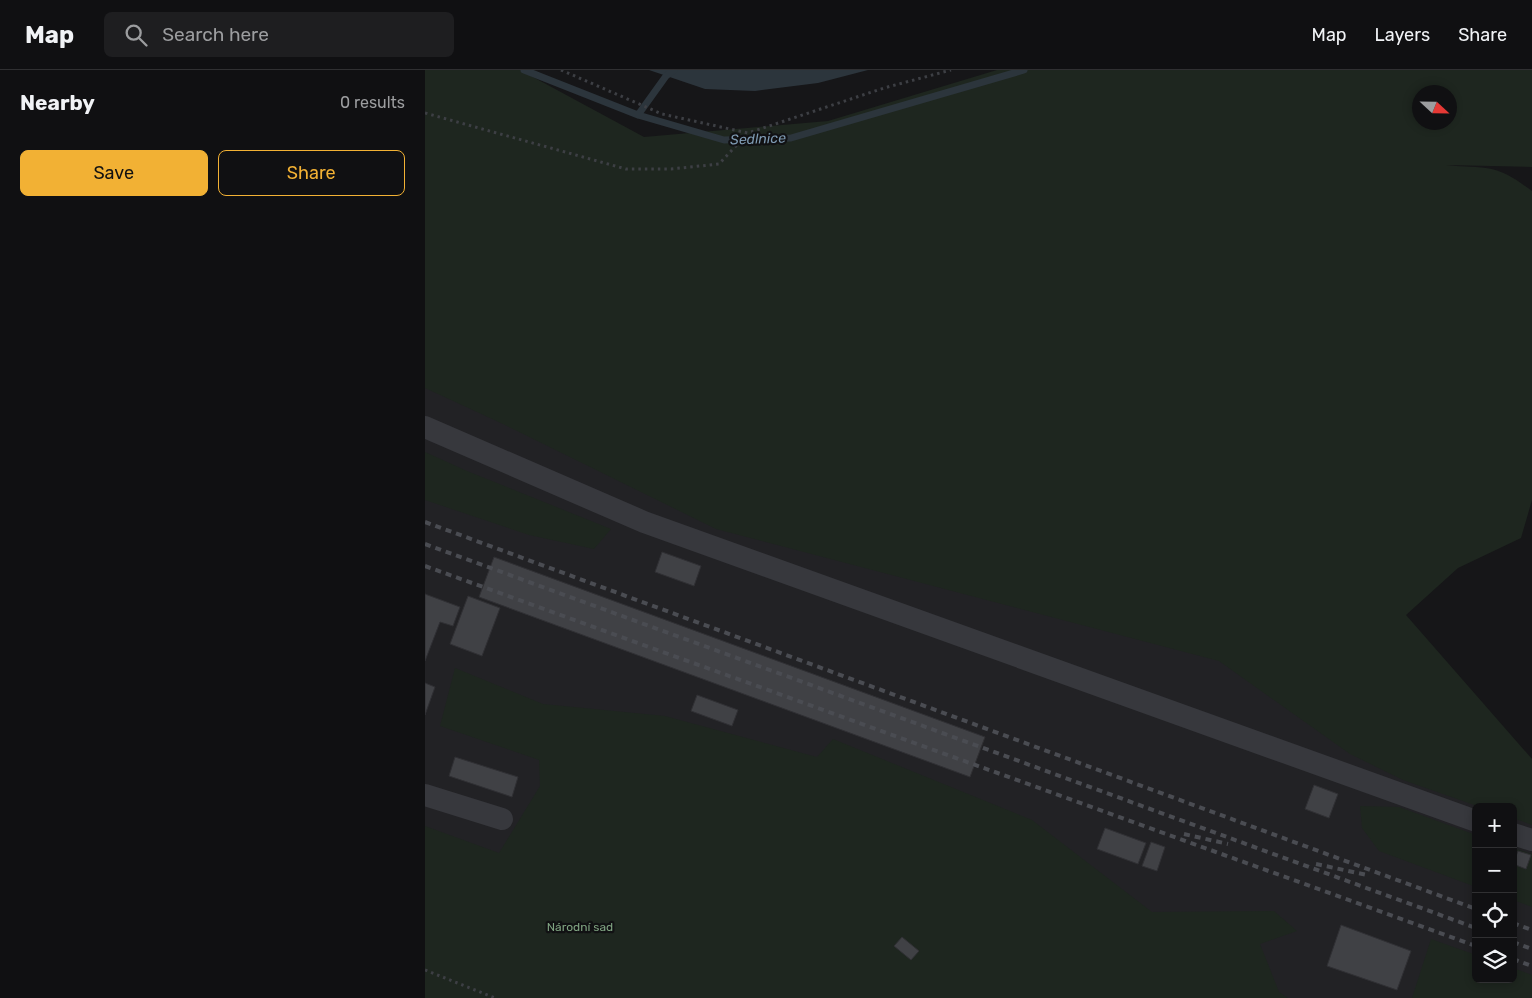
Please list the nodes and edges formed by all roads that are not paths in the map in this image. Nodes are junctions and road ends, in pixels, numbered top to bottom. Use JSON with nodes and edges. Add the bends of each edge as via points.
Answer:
{"nodes":[{"id":1,"x":425,"y":427,"type":"edge"},
{"id":2,"x":425,"y":795,"type":"edge"},
{"id":3,"x":502,"y":818,"type":"dead end"},
{"id":4,"x":1472,"y":819,"type":"edge"},
{"id":5,"x":1517,"y":835,"type":"edge"},
{"id":6,"x":1532,"y":840,"type":"edge"}],
"edges":[{"from":1,"to":4,"type":"lane","via":[[643,522]]},
{"from":2,"to":3,"type":"lane"},
{"from":5,"to":6,"type":"lane"}]}
